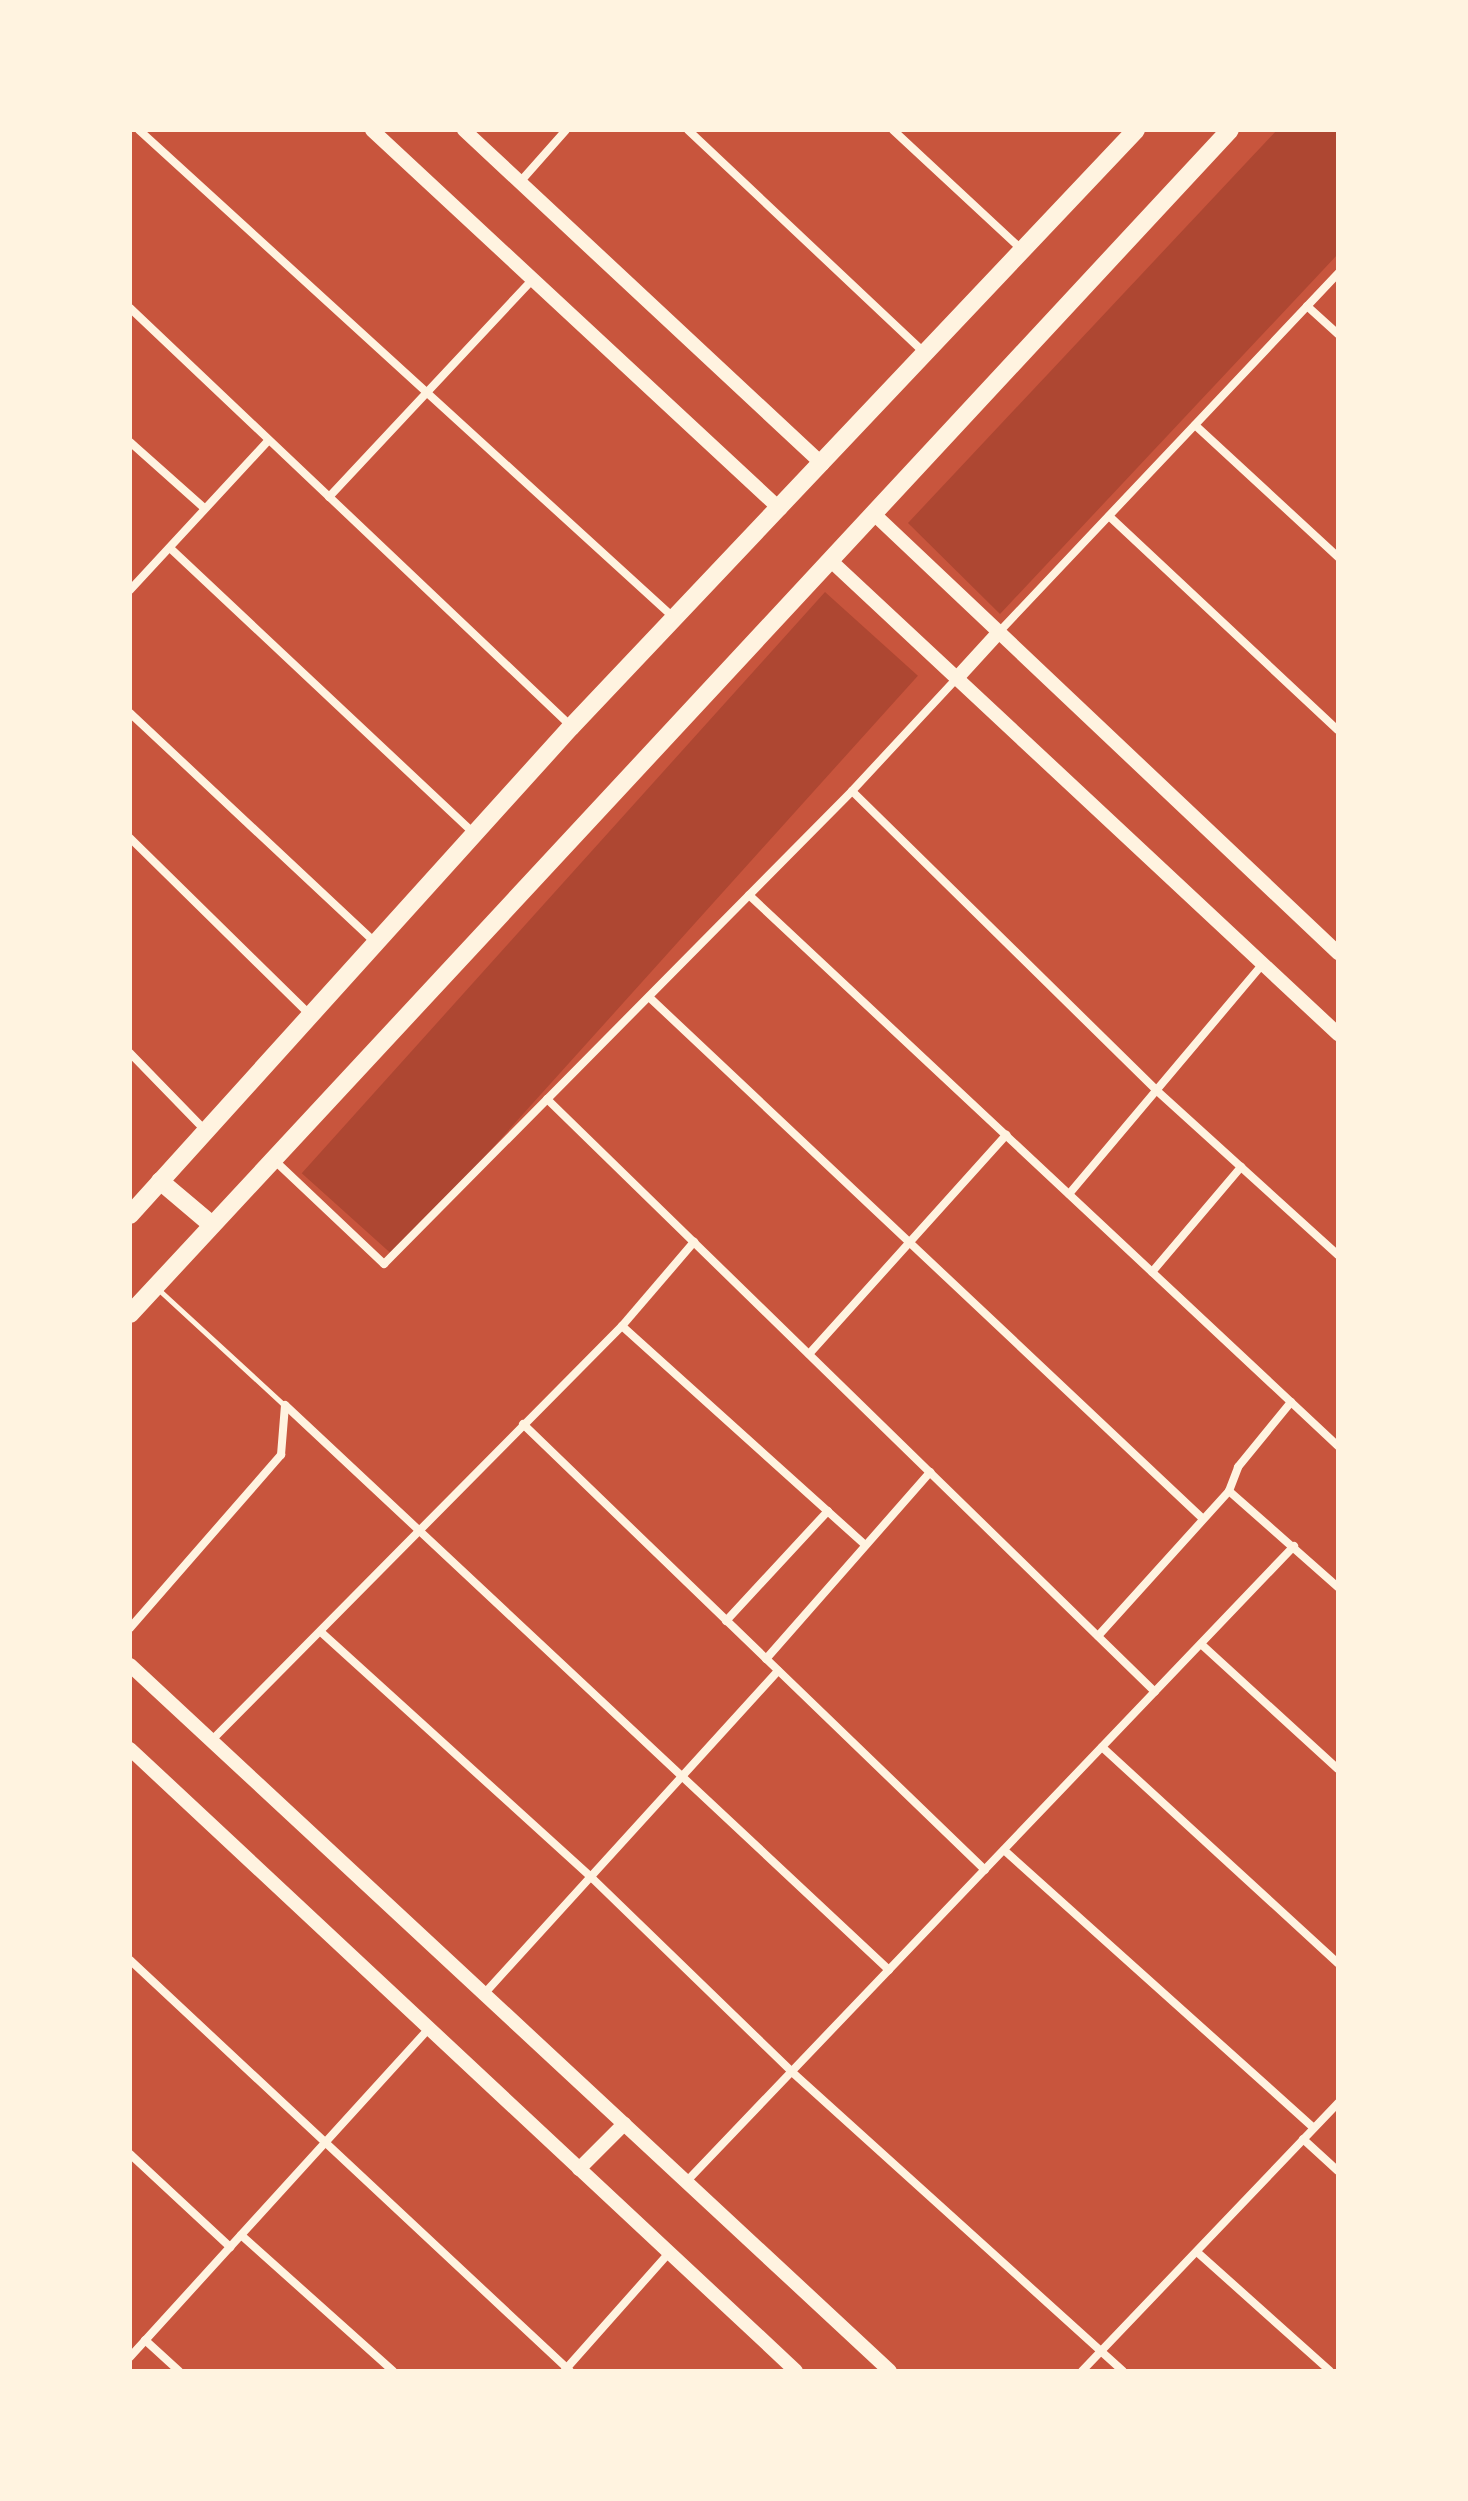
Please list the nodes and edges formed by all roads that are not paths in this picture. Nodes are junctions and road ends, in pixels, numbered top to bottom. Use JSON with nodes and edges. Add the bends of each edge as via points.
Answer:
{"nodes":[{"id":1,"x":139,"y":130,"type":"edge"},
{"id":2,"x":372,"y":130,"type":"edge"},
{"id":3,"x":464,"y":130,"type":"edge"},
{"id":4,"x":566,"y":130,"type":"edge"},
{"id":5,"x":688,"y":130,"type":"edge"},
{"id":6,"x":893,"y":130,"type":"edge"},
{"id":7,"x":1230,"y":130,"type":"edge"},
{"id":8,"x":1132,"y":131,"type":"edge"},
{"id":9,"x":520,"y":182,"type":"junction"},
{"id":10,"x":1022,"y":250,"type":"junction"},
{"id":11,"x":1338,"y":273,"type":"edge"},
{"id":12,"x":533,"y":279,"type":"junction"},
{"id":13,"x":1307,"y":306,"type":"junction"},
{"id":14,"x":130,"y":308,"type":"edge"},
{"id":15,"x":1338,"y":334,"type":"edge"},
{"id":16,"x":927,"y":354,"type":"junction"},
{"id":17,"x":426,"y":394,"type":"junction"},
{"id":18,"x":1195,"y":425,"type":"junction"},
{"id":19,"x":268,"y":441,"type":"junction"},
{"id":20,"x":130,"y":442,"type":"edge"},
{"id":21,"x":822,"y":464,"type":"junction"},
{"id":22,"x":329,"y":497,"type":"junction"},
{"id":23,"x":204,"y":508,"type":"junction"},
{"id":24,"x":780,"y":509,"type":"junction"},
{"id":25,"x":874,"y":514,"type":"junction"},
{"id":26,"x":1109,"y":516,"type":"junction"},
{"id":27,"x":170,"y":548,"type":"junction"},
{"id":28,"x":1338,"y":557,"type":"edge"},
{"id":29,"x":830,"y":560,"type":"junction"},
{"id":30,"x":130,"y":590,"type":"edge"},
{"id":31,"x":675,"y":619,"type":"junction"},
{"id":32,"x":999,"y":632,"type":"junction"},
{"id":33,"x":957,"y":678,"type":"junction"},
{"id":34,"x":130,"y":713,"type":"edge"},
{"id":35,"x":571,"y":727,"type":"junction"},
{"id":36,"x":1338,"y":730,"type":"edge"},
{"id":37,"x":852,"y":791,"type":"junction"},
{"id":38,"x":474,"y":833,"type":"junction"},
{"id":39,"x":130,"y":838,"type":"edge"},
{"id":40,"x":749,"y":895,"type":"junction"},
{"id":41,"x":375,"y":942,"type":"junction"},
{"id":42,"x":1338,"y":953,"type":"edge"},
{"id":43,"x":1263,"y":964,"type":"junction"},
{"id":44,"x":649,"y":997,"type":"junction"},
{"id":45,"x":309,"y":1014,"type":"junction"},
{"id":46,"x":1338,"y":1034,"type":"edge"},
{"id":47,"x":130,"y":1053,"type":"edge"},
{"id":48,"x":1155,"y":1089,"type":"junction"},
{"id":49,"x":547,"y":1099,"type":"junction"},
{"id":50,"x":206,"y":1131,"type":"junction"},
{"id":51,"x":1006,"y":1135,"type":"junction"},
{"id":52,"x":273,"y":1159,"type":"junction"},
{"id":53,"x":1241,"y":1167,"type":"junction"},
{"id":54,"x":160,"y":1181,"type":"junction"},
{"id":55,"x":1069,"y":1194,"type":"junction"},
{"id":56,"x":130,"y":1215,"type":"edge"},
{"id":57,"x":212,"y":1225,"type":"junction"},
{"id":58,"x":694,"y":1242,"type":"junction"},
{"id":59,"x":909,"y":1246,"type":"junction"},
{"id":60,"x":1338,"y":1255,"type":"edge"},
{"id":61,"x":1152,"y":1272,"type":"junction"},
{"id":62,"x":155,"y":1287,"type":"junction"},
{"id":63,"x":130,"y":1314,"type":"edge"},
{"id":64,"x":622,"y":1326,"type":"junction"},
{"id":65,"x":809,"y":1354,"type":"junction"},
{"id":66,"x":1291,"y":1402,"type":"junction"},
{"id":67,"x":285,"y":1405,"type":"junction"},
{"id":68,"x":523,"y":1424,"type":"junction"},
{"id":69,"x":1338,"y":1446,"type":"edge"},
{"id":70,"x":930,"y":1472,"type":"junction"},
{"id":71,"x":1229,"y":1491,"type":"junction"},
{"id":72,"x":828,"y":1511,"type":"junction"},
{"id":73,"x":1202,"y":1518,"type":"junction"},
{"id":74,"x":421,"y":1529,"type":"junction"},
{"id":75,"x":864,"y":1544,"type":"junction"},
{"id":76,"x":1294,"y":1546,"type":"junction"},
{"id":77,"x":1338,"y":1587,"type":"edge"},
{"id":78,"x":726,"y":1621,"type":"junction"},
{"id":79,"x":130,"y":1628,"type":"edge"},
{"id":80,"x":322,"y":1633,"type":"junction"},
{"id":81,"x":1098,"y":1636,"type":"junction"},
{"id":82,"x":1201,"y":1644,"type":"junction"},
{"id":83,"x":766,"y":1659,"type":"junction"},
{"id":84,"x":130,"y":1665,"type":"edge"},
{"id":85,"x":778,"y":1671,"type":"junction"},
{"id":86,"x":1155,"y":1692,"type":"junction"},
{"id":87,"x":212,"y":1740,"type":"junction"},
{"id":88,"x":1102,"y":1747,"type":"junction"},
{"id":89,"x":130,"y":1749,"type":"edge"},
{"id":90,"x":1338,"y":1769,"type":"edge"},
{"id":91,"x":684,"y":1775,"type":"junction"},
{"id":92,"x":1004,"y":1850,"type":"junction"},
{"id":93,"x":985,"y":1870,"type":"junction"},
{"id":94,"x":592,"y":1878,"type":"junction"},
{"id":95,"x":130,"y":1960,"type":"edge"},
{"id":96,"x":1338,"y":1963,"type":"edge"},
{"id":97,"x":889,"y":1970,"type":"junction"},
{"id":98,"x":484,"y":1994,"type":"junction"},
{"id":99,"x":429,"y":2028,"type":"junction"},
{"id":100,"x":792,"y":2072,"type":"junction"},
{"id":101,"x":1338,"y":2103,"type":"edge"},
{"id":102,"x":624,"y":2124,"type":"junction"},
{"id":103,"x":1313,"y":2127,"type":"junction"},
{"id":104,"x":1303,"y":2139,"type":"junction"},
{"id":105,"x":326,"y":2142,"type":"junction"},
{"id":106,"x":130,"y":2154,"type":"edge"},
{"id":107,"x":579,"y":2169,"type":"junction"},
{"id":108,"x":1338,"y":2171,"type":"edge"},
{"id":109,"x":686,"y":2182,"type":"junction"},
{"id":110,"x":241,"y":2235,"type":"junction"},
{"id":111,"x":230,"y":2247,"type":"junction"},
{"id":112,"x":1197,"y":2252,"type":"junction"},
{"id":113,"x":669,"y":2253,"type":"junction"},
{"id":114,"x":145,"y":2340,"type":"junction"},
{"id":115,"x":134,"y":2345,"type":"edge"},
{"id":116,"x":1101,"y":2351,"type":"junction"},
{"id":117,"x":130,"y":2357,"type":"edge"},
{"id":118,"x":567,"y":2370,"type":"edge"},
{"id":119,"x":179,"y":2371,"type":"edge"},
{"id":120,"x":393,"y":2371,"type":"edge"},
{"id":121,"x":796,"y":2371,"type":"edge"},
{"id":122,"x":890,"y":2371,"type":"edge"},
{"id":123,"x":1082,"y":2371,"type":"edge"},
{"id":124,"x":1123,"y":2371,"type":"edge"},
{"id":125,"x":1330,"y":2371,"type":"edge"}],
"edges":[{"from":1,"to":17,"type":"street"},
{"from":2,"to":12,"type":"street"},
{"from":3,"to":9,"type":"street"},
{"from":4,"to":9,"type":"street"},
{"from":5,"to":16,"type":"street"},
{"from":6,"to":10,"type":"street"},
{"from":7,"to":25,"type":"main road"},
{"from":8,"to":10,"type":"main road"},
{"from":9,"to":21,"type":"street"},
{"from":10,"to":16,"type":"main road"},
{"from":11,"to":13,"type":"street"},
{"from":12,"to":17,"type":"street"},
{"from":12,"to":24,"type":"street"},
{"from":13,"to":15,"type":"street"},
{"from":13,"to":18,"type":"street"},
{"from":14,"to":19,"type":"street"},
{"from":16,"to":21,"type":"main road"},
{"from":17,"to":22,"type":"street"},
{"from":17,"to":31,"type":"street"},
{"from":18,"to":26,"type":"street"},
{"from":18,"to":28,"type":"street"},
{"from":19,"to":22,"type":"street"},
{"from":19,"to":23,"type":"street"},
{"from":20,"to":23,"type":"street"},
{"from":21,"to":24,"type":"main road"},
{"from":22,"to":35,"type":"street"},
{"from":23,"to":27,"type":"street"},
{"from":24,"to":31,"type":"main road"},
{"from":25,"to":29,"type":"main road"},
{"from":25,"to":32,"type":"street"},
{"from":26,"to":32,"type":"street"},
{"from":26,"to":36,"type":"street"},
{"from":27,"to":30,"type":"street"},
{"from":27,"to":38,"type":"street"},
{"from":29,"to":33,"type":"street"},
{"from":29,"to":52,"type":"main road"},
{"from":31,"to":35,"type":"main road"},
{"from":32,"to":33,"type":"street"},
{"from":32,"to":42,"type":"street"},
{"from":33,"to":37,"type":"street"},
{"from":33,"to":43,"type":"street"},
{"from":34,"to":41,"type":"street"},
{"from":35,"to":38,"type":"main road"},
{"from":37,"to":40,"type":"street"},
{"from":37,"to":48,"type":"street"},
{"from":38,"to":41,"type":"main road"},
{"from":39,"to":45,"type":"street"},
{"from":40,"to":44,"type":"street"},
{"from":40,"to":51,"type":"street"},
{"from":41,"to":45,"type":"main road"},
{"from":43,"to":46,"type":"street"},
{"from":43,"to":48,"type":"street"},
{"from":44,"to":49,"type":"street"},
{"from":44,"to":59,"type":"street"},
{"from":45,"to":50,"type":"main road"},
{"from":47,"to":50,"type":"street"},
{"from":48,"to":53,"type":"street"},
{"from":48,"to":55,"type":"street"},
{"from":49,"to":52,"type":"street","via":[[384,1264]]},
{"from":49,"to":58,"type":"street"},
{"from":50,"to":54,"type":"main road"},
{"from":51,"to":55,"type":"street"},
{"from":51,"to":59,"type":"street"},
{"from":52,"to":57,"type":"main road"},
{"from":53,"to":60,"type":"street"},
{"from":53,"to":61,"type":"street"},
{"from":54,"to":56,"type":"main road"},
{"from":54,"to":57,"type":"main road"},
{"from":55,"to":61,"type":"street"},
{"from":57,"to":62,"type":"main road"},
{"from":58,"to":64,"type":"street"},
{"from":58,"to":65,"type":"street"},
{"from":59,"to":65,"type":"street"},
{"from":59,"to":73,"type":"street"},
{"from":61,"to":66,"type":"street"},
{"from":62,"to":63,"type":"main road"},
{"from":62,"to":67,"type":"lane"},
{"from":64,"to":68,"type":"street"},
{"from":64,"to":72,"type":"street"},
{"from":65,"to":70,"type":"street"},
{"from":66,"to":69,"type":"street"},
{"from":66,"to":71,"type":"street","via":[[1238,1467]]},
{"from":67,"to":74,"type":"street"},
{"from":67,"to":79,"type":"street","via":[[281,1455]]},
{"from":68,"to":74,"type":"street"},
{"from":68,"to":78,"type":"street"},
{"from":70,"to":75,"type":"street"},
{"from":70,"to":81,"type":"street"},
{"from":71,"to":73,"type":"street"},
{"from":71,"to":76,"type":"street"},
{"from":72,"to":75,"type":"street"},
{"from":72,"to":78,"type":"street"},
{"from":73,"to":81,"type":"street"},
{"from":74,"to":80,"type":"street"},
{"from":74,"to":91,"type":"street"},
{"from":75,"to":83,"type":"street"},
{"from":76,"to":77,"type":"street"},
{"from":76,"to":82,"type":"street"},
{"from":78,"to":83,"type":"street"},
{"from":80,"to":87,"type":"street"},
{"from":80,"to":94,"type":"street"},
{"from":81,"to":86,"type":"street"},
{"from":82,"to":86,"type":"street"},
{"from":82,"to":90,"type":"street"},
{"from":83,"to":85,"type":"street"},
{"from":84,"to":87,"type":"street"},
{"from":85,"to":91,"type":"street"},
{"from":85,"to":93,"type":"street"},
{"from":86,"to":88,"type":"street"},
{"from":87,"to":98,"type":"street"},
{"from":88,"to":92,"type":"street"},
{"from":88,"to":96,"type":"street"},
{"from":89,"to":99,"type":"street"},
{"from":91,"to":94,"type":"street"},
{"from":91,"to":97,"type":"street"},
{"from":92,"to":93,"type":"street"},
{"from":92,"to":103,"type":"street"},
{"from":93,"to":97,"type":"street"},
{"from":94,"to":98,"type":"street"},
{"from":94,"to":100,"type":"street"},
{"from":95,"to":105,"type":"street"},
{"from":97,"to":100,"type":"street"},
{"from":98,"to":102,"type":"street"},
{"from":99,"to":105,"type":"street"},
{"from":99,"to":107,"type":"street"},
{"from":100,"to":109,"type":"street"},
{"from":100,"to":116,"type":"street"},
{"from":101,"to":103,"type":"street"},
{"from":102,"to":107,"type":"street"},
{"from":102,"to":109,"type":"street"},
{"from":103,"to":104,"type":"street"},
{"from":104,"to":108,"type":"street"},
{"from":104,"to":112,"type":"street"},
{"from":105,"to":110,"type":"street"},
{"from":105,"to":118,"type":"street"},
{"from":106,"to":111,"type":"street"},
{"from":107,"to":113,"type":"street"},
{"from":109,"to":122,"type":"street"},
{"from":110,"to":111,"type":"street"},
{"from":110,"to":120,"type":"street"},
{"from":111,"to":114,"type":"street"},
{"from":112,"to":116,"type":"street"},
{"from":112,"to":125,"type":"street"},
{"from":113,"to":118,"type":"street"},
{"from":113,"to":121,"type":"street"},
{"from":114,"to":115,"type":"street"},
{"from":114,"to":119,"type":"street"},
{"from":115,"to":117,"type":"street"},
{"from":116,"to":123,"type":"street"},
{"from":116,"to":124,"type":"street"}]}
